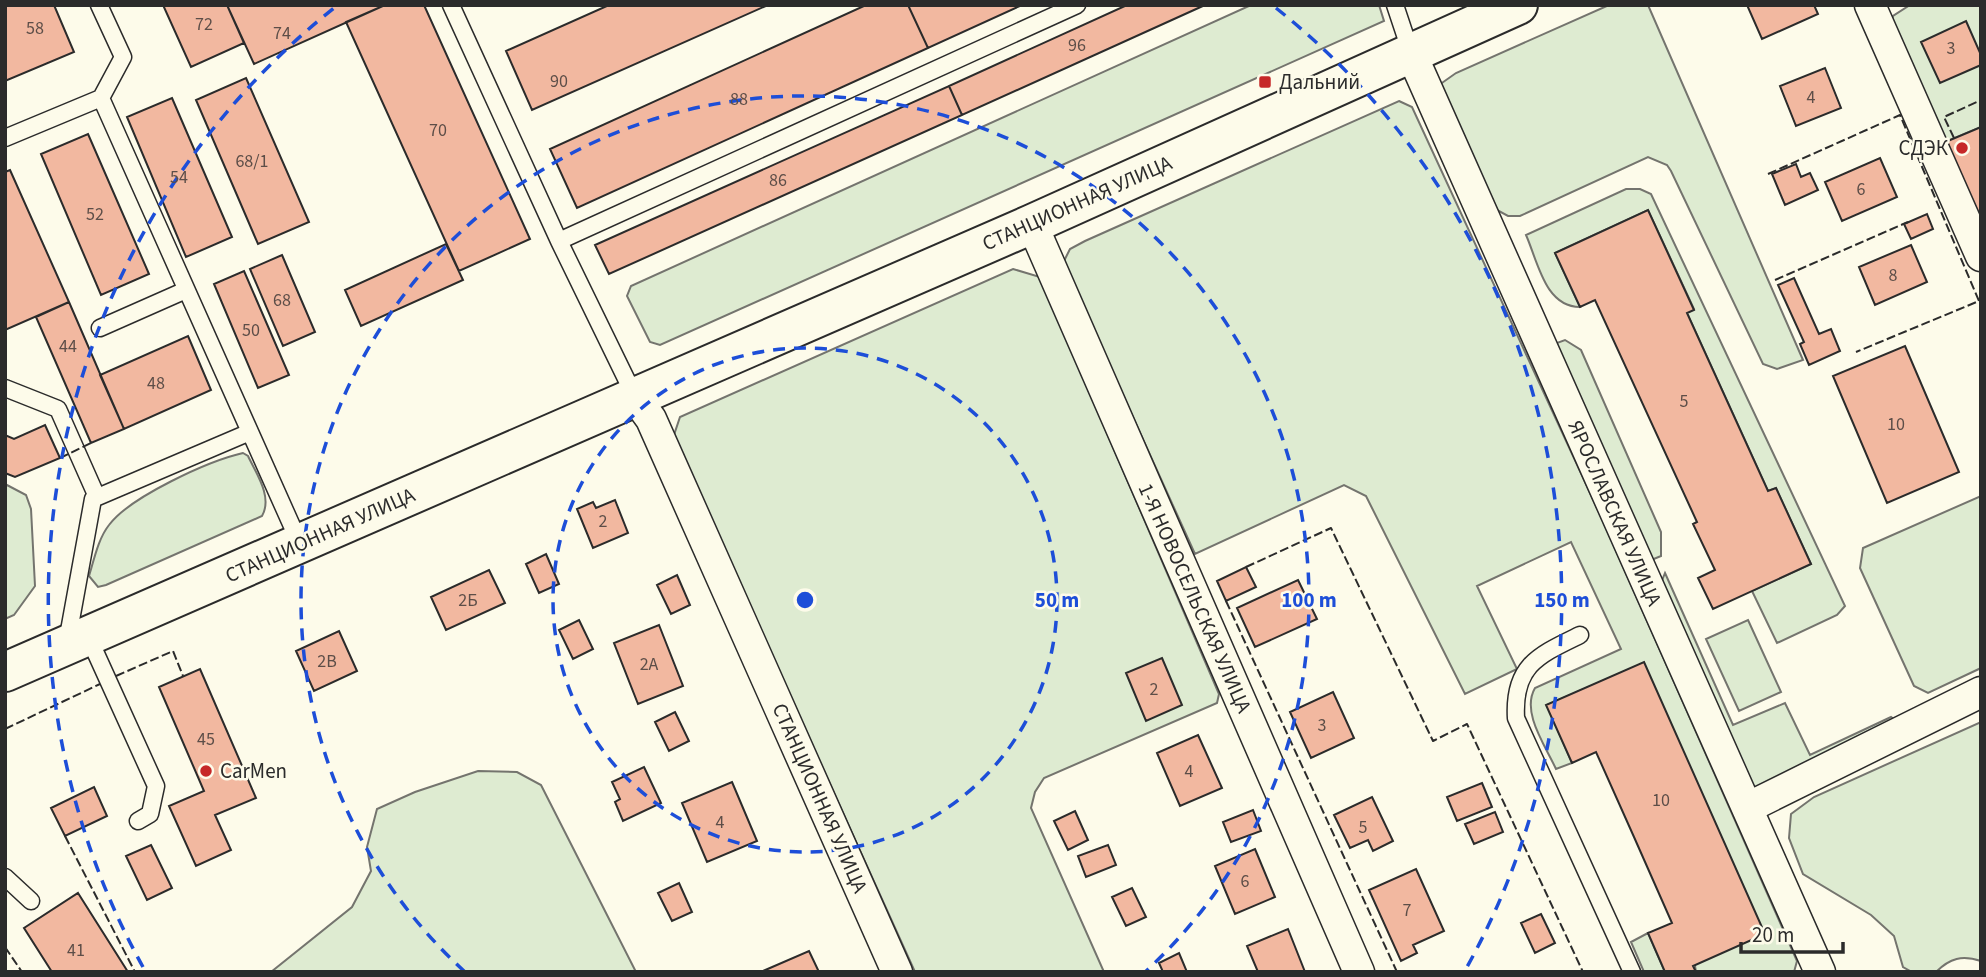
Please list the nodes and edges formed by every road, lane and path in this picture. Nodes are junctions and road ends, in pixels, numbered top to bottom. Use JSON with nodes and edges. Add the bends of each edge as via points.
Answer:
{"nodes":[{"id":1,"x":99,"y":5,"type":"edge"},
{"id":2,"x":451,"y":5,"type":"edge"},
{"id":3,"x":1077,"y":5,"type":"edge"},
{"id":4,"x":1395,"y":5,"type":"edge"},
{"id":5,"x":1518,"y":5,"type":"edge"},
{"id":6,"x":1870,"y":5,"type":"edge"},
{"id":7,"x":1411,"y":53,"type":"junction"},
{"id":8,"x":101,"y":98,"type":"junction"},
{"id":9,"x":5,"y":138,"type":"edge"},
{"id":10,"x":1032,"y":224,"type":"junction"},
{"id":11,"x":559,"y":241,"type":"junction"},
{"id":12,"x":1981,"y":256,"type":"edge"},
{"id":13,"x":186,"y":290,"type":"junction"},
{"id":14,"x":100,"y":328,"type":"dead end"},
{"id":15,"x":5,"y":388,"type":"edge"},
{"id":16,"x":635,"y":397,"type":"junction"},
{"id":17,"x":250,"y":432,"type":"junction"},
{"id":18,"x":97,"y":498,"type":"junction"},
{"id":19,"x":300,"y":544,"type":"junction"},
{"id":20,"x":1580,"y":635,"type":"dead end"},
{"id":21,"x":78,"y":641,"type":"junction"},
{"id":22,"x":5,"y":672,"type":"edge"},
{"id":23,"x":1981,"y":692,"type":"edge"},
{"id":24,"x":1747,"y":808,"type":"junction"},
{"id":25,"x":138,"y":821,"type":"dead end"},
{"id":26,"x":5,"y":877,"type":"edge"},
{"id":27,"x":31,"y":901,"type":"dead end"},
{"id":28,"x":897,"y":972,"type":"edge"},
{"id":29,"x":1359,"y":972,"type":"edge"},
{"id":30,"x":1632,"y":972,"type":"edge"},
{"id":31,"x":1820,"y":972,"type":"edge"}],
"edges":[{"from":1,"to":8,"type":"lane","via":[[123,57]]},
{"from":2,"to":11,"type":"lane"},
{"from":3,"to":11,"type":"lane"},
{"from":4,"to":7,"type":"lane"},
{"from":5,"to":7,"type":"street","name":"СТАНЦИОННАЯ УЛИЦА"},
{"from":6,"to":12,"type":"street"},
{"from":7,"to":10,"type":"street","name":"СТАНЦИОННАЯ УЛИЦА"},
{"from":7,"to":24,"type":"street","name":"ЯРОСЛАВСКАЯ УЛИЦА"},
{"from":8,"to":9,"type":"lane"},
{"from":8,"to":13,"type":"lane"},
{"from":10,"to":16,"type":"street","name":"СТАНЦИОННАЯ УЛИЦА"},
{"from":10,"to":29,"type":"street","name":"1-Я НОВОСЕЛЬСКАЯ УЛИЦА"},
{"from":11,"to":16,"type":"lane"},
{"from":13,"to":14,"type":"lane"},
{"from":13,"to":17,"type":"lane"},
{"from":15,"to":18,"type":"lane","via":[[58,409]]},
{"from":16,"to":19,"type":"street","name":"СТАНЦИОННАЯ УЛИЦА"},
{"from":16,"to":28,"type":"street","name":"СТАНЦИОННАЯ УЛИЦА","via":[[652,418]]},
{"from":17,"to":18,"type":"lane"},
{"from":17,"to":19,"type":"lane"},
{"from":18,"to":21,"type":"lane","via":[[93,499]]},
{"from":19,"to":21,"type":"street","name":"СТАНЦИОННАЯ УЛИЦА"},
{"from":20,"to":30,"type":"lane","via":[[1537,656],[1523,676],[1515,701],[1516,718]]},
{"from":21,"to":22,"type":"street","name":"СТАНЦИОННАЯ УЛИЦА"},
{"from":21,"to":25,"type":"lane","via":[[156,786],[150,814]]},
{"from":23,"to":24,"type":"street"},
{"from":24,"to":31,"type":"street","name":"ЯРОСЛАВСКАЯ УЛИЦА"},
{"from":26,"to":27,"type":"lane"}]}
